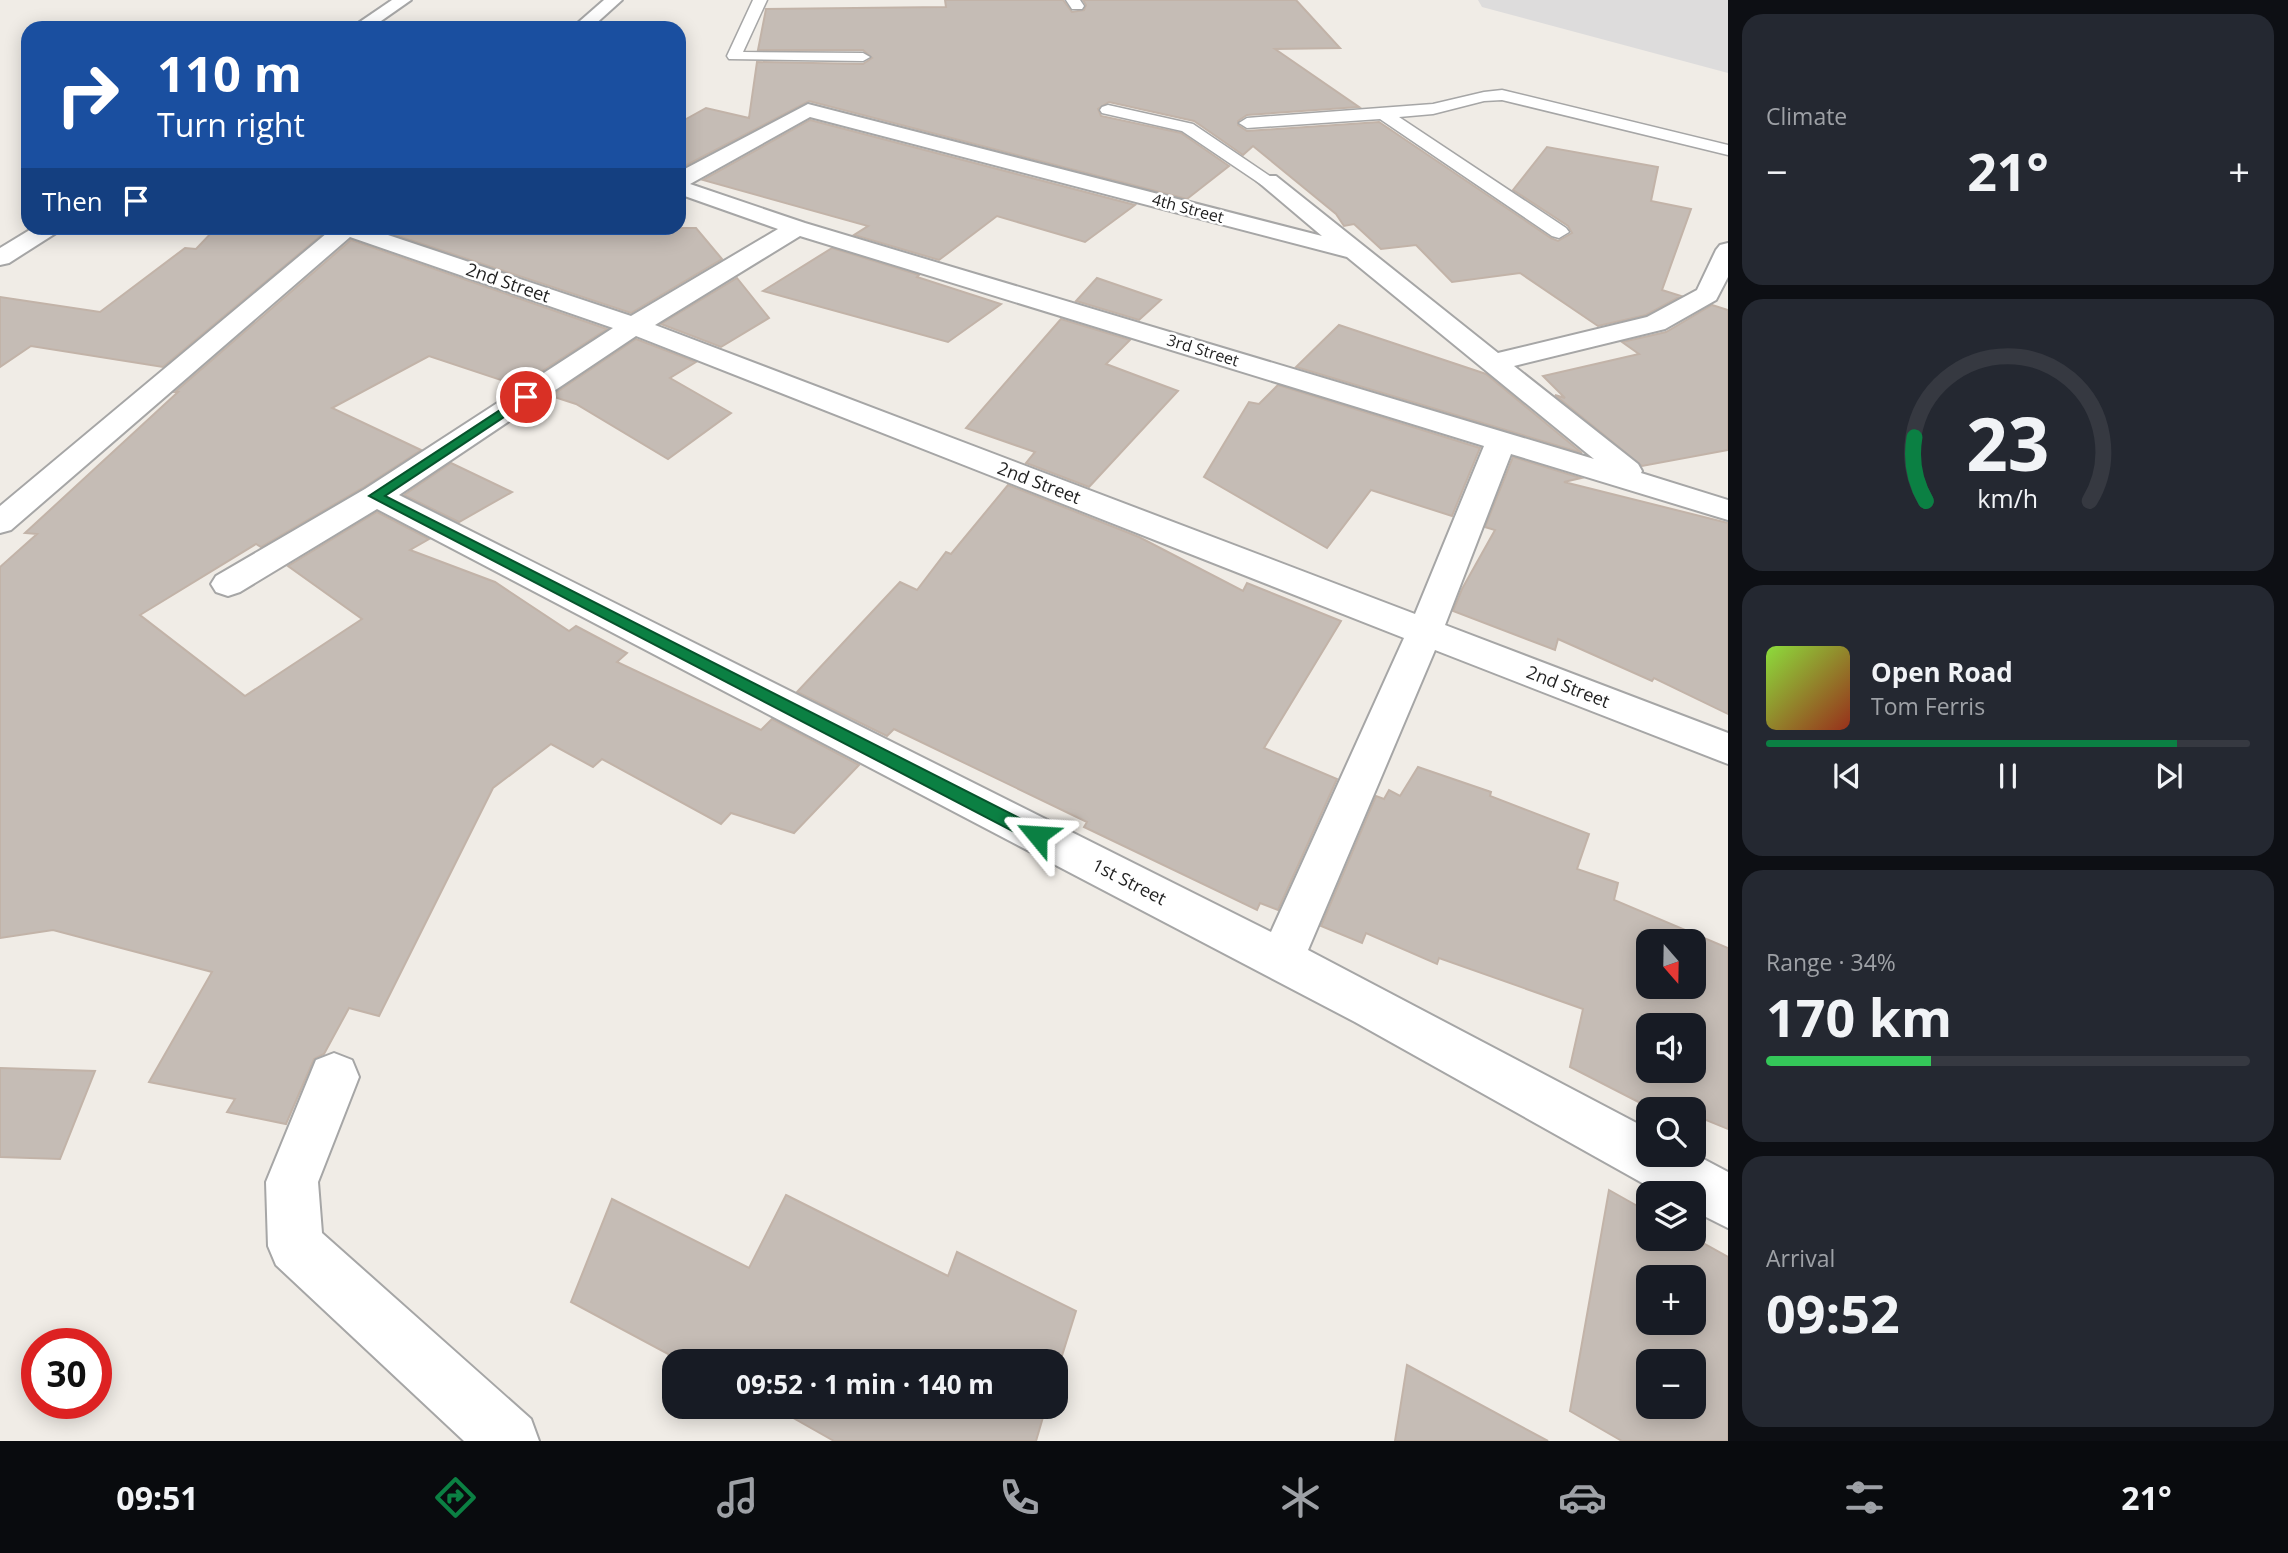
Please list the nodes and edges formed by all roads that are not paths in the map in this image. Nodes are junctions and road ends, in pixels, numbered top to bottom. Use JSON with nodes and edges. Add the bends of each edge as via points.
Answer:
{"nodes":[{"id":1,"x":403,"y":0,"type":"edge"},
{"id":2,"x":614,"y":0,"type":"edge"},
{"id":3,"x":760,"y":0,"type":"edge"},
{"id":4,"x":370,"y":21,"type":"edge"},
{"id":5,"x":589,"y":21,"type":"edge"},
{"id":6,"x":863,"y":57,"type":"dead end"},
{"id":7,"x":1108,"y":110,"type":"dead end"},
{"id":8,"x":1385,"y":114,"type":"junction"},
{"id":9,"x":1247,"y":123,"type":"dead end"},
{"id":10,"x":1728,"y":150,"type":"edge"},
{"id":11,"x":686,"y":177,"type":"edge"},
{"id":12,"x":1268,"y":181,"type":"joint"},
{"id":13,"x":686,"y":189,"type":"edge"},
{"id":14,"x":797,"y":228,"type":"junction"},
{"id":15,"x":1559,"y":232,"type":"dead end"},
{"id":16,"x":37,"y":235,"type":"edge"},
{"id":17,"x":338,"y":235,"type":"edge"},
{"id":18,"x":367,"y":235,"type":"edge"},
{"id":19,"x":1728,"y":250,"type":"edge"},
{"id":20,"x":1352,"y":251,"type":"junction"},
{"id":21,"x":0,"y":258,"type":"edge"},
{"id":22,"x":634,"y":326,"type":"junction"},
{"id":23,"x":1493,"y":363,"type":"junction"},
{"id":24,"x":1501,"y":440,"type":"junction"},
{"id":25,"x":1642,"y":483,"type":"junction"},
{"id":26,"x":376,"y":496,"type":"junction"},
{"id":27,"x":1728,"y":510,"type":"edge"},
{"id":28,"x":0,"y":523,"type":"edge"},
{"id":29,"x":228,"y":584,"type":"dead end"},
{"id":30,"x":1425,"y":632,"type":"junction"},
{"id":31,"x":1728,"y":749,"type":"edge"},
{"id":32,"x":1281,"y":960,"type":"junction"},
{"id":33,"x":334,"y":1077,"type":"dead end"},
{"id":34,"x":1728,"y":1201,"type":"edge"},
{"id":35,"x":509,"y":1441,"type":"edge"}],
"edges":[{"from":1,"to":4,"type":"street"},
{"from":2,"to":5,"type":"street"},
{"from":3,"to":6,"type":"lane","via":[[734,56]]},
{"from":7,"to":12,"type":"lane","via":[[1187,127]]},
{"from":8,"to":9,"type":"lane"},
{"from":8,"to":10,"type":"lane","via":[[1446,107],[1486,94],[1502,95]]},
{"from":8,"to":15,"type":"lane"},
{"from":11,"to":20,"type":"street","name":"4th Street","via":[[808,110]]},
{"from":12,"to":20,"type":"street"},
{"from":13,"to":14,"type":"street","name":"3rd Street"},
{"from":14,"to":22,"type":"street"},
{"from":14,"to":24,"type":"street","name":"3rd Street"},
{"from":16,"to":21,"type":"street"},
{"from":17,"to":28,"type":"street"},
{"from":18,"to":22,"type":"street","name":"2nd Street"},
{"from":19,"to":23,"type":"street","via":[[1707,295],[1656,323]]},
{"from":20,"to":23,"type":"street","name":"4th Street"},
{"from":22,"to":26,"type":"street"},
{"from":22,"to":30,"type":"street","name":"2nd Street"},
{"from":23,"to":25,"type":"street","name":"4th Street"},
{"from":24,"to":25,"type":"street","name":"3rd Street"},
{"from":24,"to":30,"type":"street"},
{"from":25,"to":27,"type":"street","name":"3rd Street"},
{"from":26,"to":29,"type":"street"},
{"from":26,"to":32,"type":"street","name":"1st Street"},
{"from":30,"to":31,"type":"street","name":"2nd Street"},
{"from":30,"to":32,"type":"street"},
{"from":32,"to":34,"type":"street","name":"1st Street"},
{"from":33,"to":35,"type":"street","via":[[292,1182],[295,1246]]}]}
